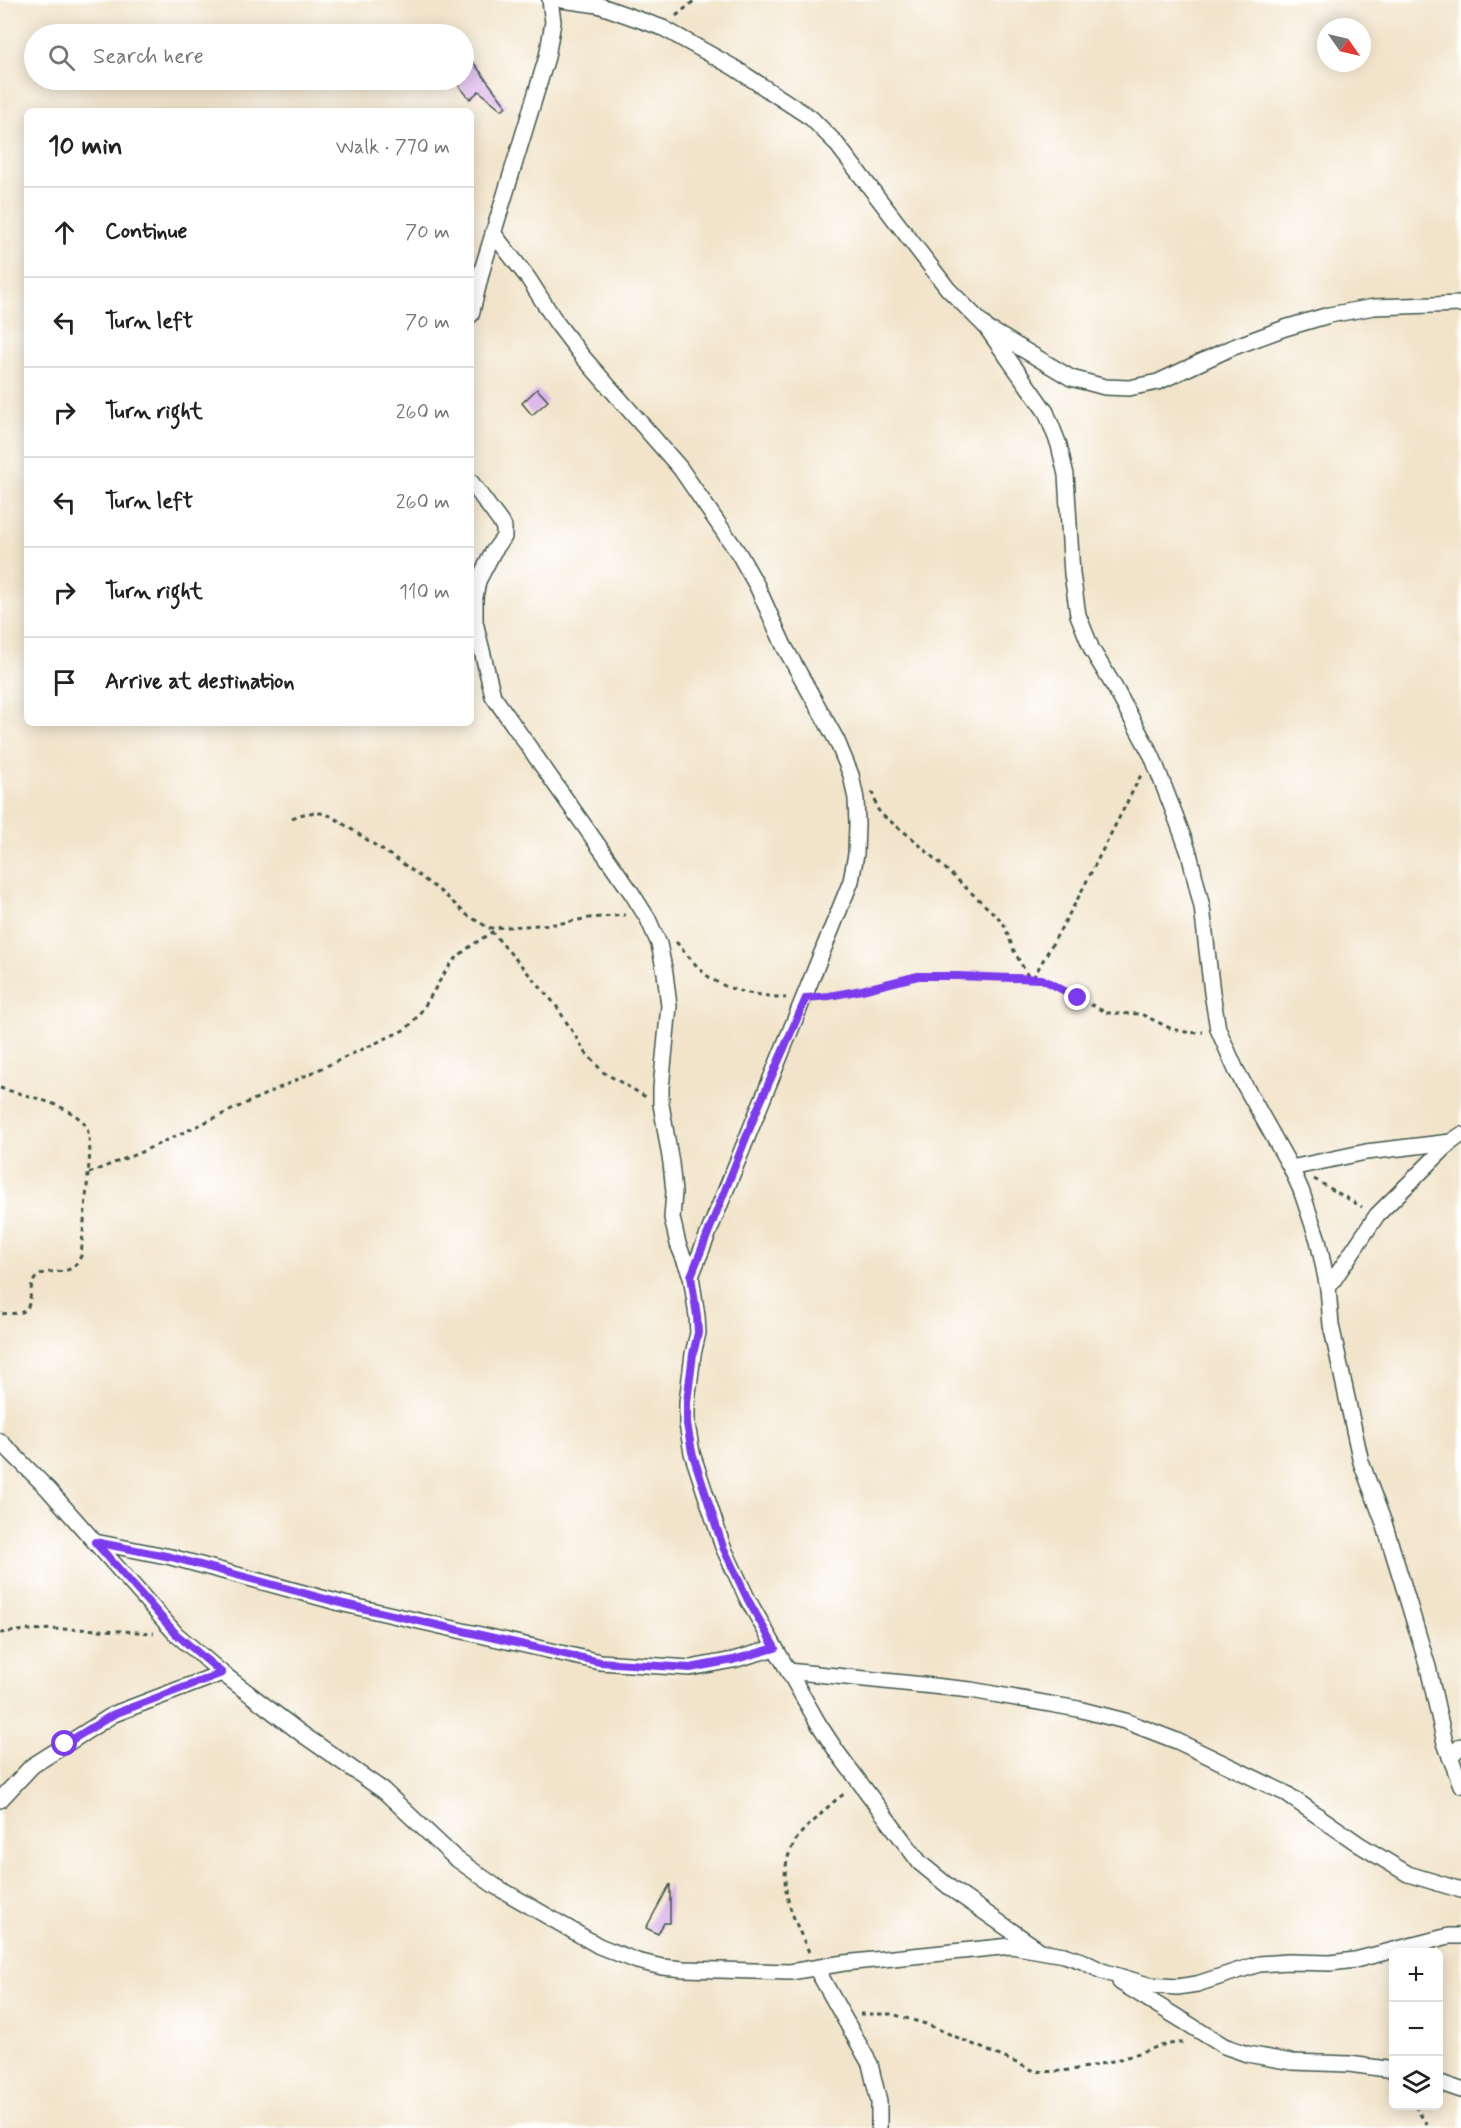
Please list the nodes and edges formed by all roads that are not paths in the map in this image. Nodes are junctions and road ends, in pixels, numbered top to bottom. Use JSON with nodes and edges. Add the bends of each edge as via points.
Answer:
{"nodes":[{"id":1,"x":550,"y":0,"type":"edge"},
{"id":2,"x":562,"y":0,"type":"edge"},
{"id":3,"x":493,"y":233,"type":"junction"},
{"id":4,"x":474,"y":304,"type":"edge"},
{"id":5,"x":1461,"y":304,"type":"edge"},
{"id":6,"x":986,"y":327,"type":"junction"},
{"id":7,"x":474,"y":486,"type":"edge"},
{"id":8,"x":1456,"y":1139,"type":"edge"},
{"id":9,"x":1295,"y":1167,"type":"junction"},
{"id":10,"x":691,"y":1276,"type":"junction"},
{"id":11,"x":1328,"y":1288,"type":"junction"},
{"id":12,"x":0,"y":1441,"type":"edge"},
{"id":13,"x":95,"y":1542,"type":"junction"},
{"id":14,"x":775,"y":1648,"type":"junction"},
{"id":15,"x":788,"y":1671,"type":"junction"},
{"id":16,"x":222,"y":1673,"type":"junction"},
{"id":17,"x":1456,"y":1751,"type":"edge"},
{"id":18,"x":1461,"y":1785,"type":"edge"},
{"id":19,"x":0,"y":1800,"type":"edge"},
{"id":20,"x":1461,"y":1890,"type":"edge"},
{"id":21,"x":1461,"y":1936,"type":"edge"},
{"id":22,"x":1039,"y":1950,"type":"junction"},
{"id":23,"x":816,"y":1968,"type":"junction"},
{"id":24,"x":1102,"y":1971,"type":"junction"},
{"id":25,"x":1389,"y":2069,"type":"edge"},
{"id":26,"x":1443,"y":2084,"type":"edge"},
{"id":27,"x":1461,"y":2090,"type":"edge"},
{"id":28,"x":879,"y":2128,"type":"edge"}],
"edges":[{"from":1,"to":3,"type":"street","via":[[553,22],[547,57]]},
{"from":2,"to":6,"type":"street","via":[[598,5],[663,28],[811,118],[835,142],[948,289]]},
{"from":3,"to":4,"type":"street"},
{"from":3,"to":10,"type":"street","via":[[582,356],[680,468],[739,554],[837,741],[856,799],[856,855],[844,901]]},
{"from":5,"to":6,"type":"street","via":[[1374,307],[1329,315],[1242,344],[1158,382],[1130,388],[1105,387],[1071,378]]},
{"from":6,"to":9,"type":"street","via":[[1046,412],[1059,445],[1066,475],[1078,615],[1092,650],[1152,756],[1189,853],[1202,907],[1218,1029],[1236,1070]]},
{"from":7,"to":10,"type":"street","via":[[504,527],[504,537],[478,581],[475,597],[475,622],[493,696],[631,892],[659,944],[669,1006],[661,1104],[674,1192],[672,1218]]},
{"from":8,"to":9,"type":"street"},
{"from":8,"to":11,"type":"street","via":[[1377,1215]]},
{"from":9,"to":11,"type":"street"},
{"from":10,"to":14,"type":"street","via":[[698,1333],[687,1402],[692,1452],[723,1547]]},
{"from":11,"to":17,"type":"street","via":[[1334,1336],[1361,1462],[1384,1522],[1428,1666],[1445,1743]]},
{"from":12,"to":13,"type":"street"},
{"from":13,"to":14,"type":"street","via":[[600,1662],[690,1668]]},
{"from":13,"to":16,"type":"street","via":[[176,1634]]},
{"from":14,"to":15,"type":"street"},
{"from":15,"to":20,"type":"street","via":[[971,1690],[1125,1721],[1285,1793],[1407,1874]]},
{"from":15,"to":22,"type":"street","via":[[824,1733],[920,1863]]},
{"from":16,"to":19,"type":"street","via":[[114,1714],[32,1766]]},
{"from":16,"to":23,"type":"street","via":[[384,1791],[455,1858],[495,1886],[599,1946],[662,1967],[755,1972]]},
{"from":17,"to":18,"type":"street"},
{"from":21,"to":24,"type":"street","via":[[1355,1960],[1258,1964],[1177,1987],[1148,1985]]},
{"from":22,"to":23,"type":"street","via":[[1011,1946]]},
{"from":22,"to":24,"type":"street","via":[[1082,1961]]},
{"from":23,"to":28,"type":"street","via":[[870,2064],[879,2102]]},
{"from":24,"to":25,"type":"street","via":[[1232,2049],[1292,2062]]},
{"from":26,"to":27,"type":"street"}]}
